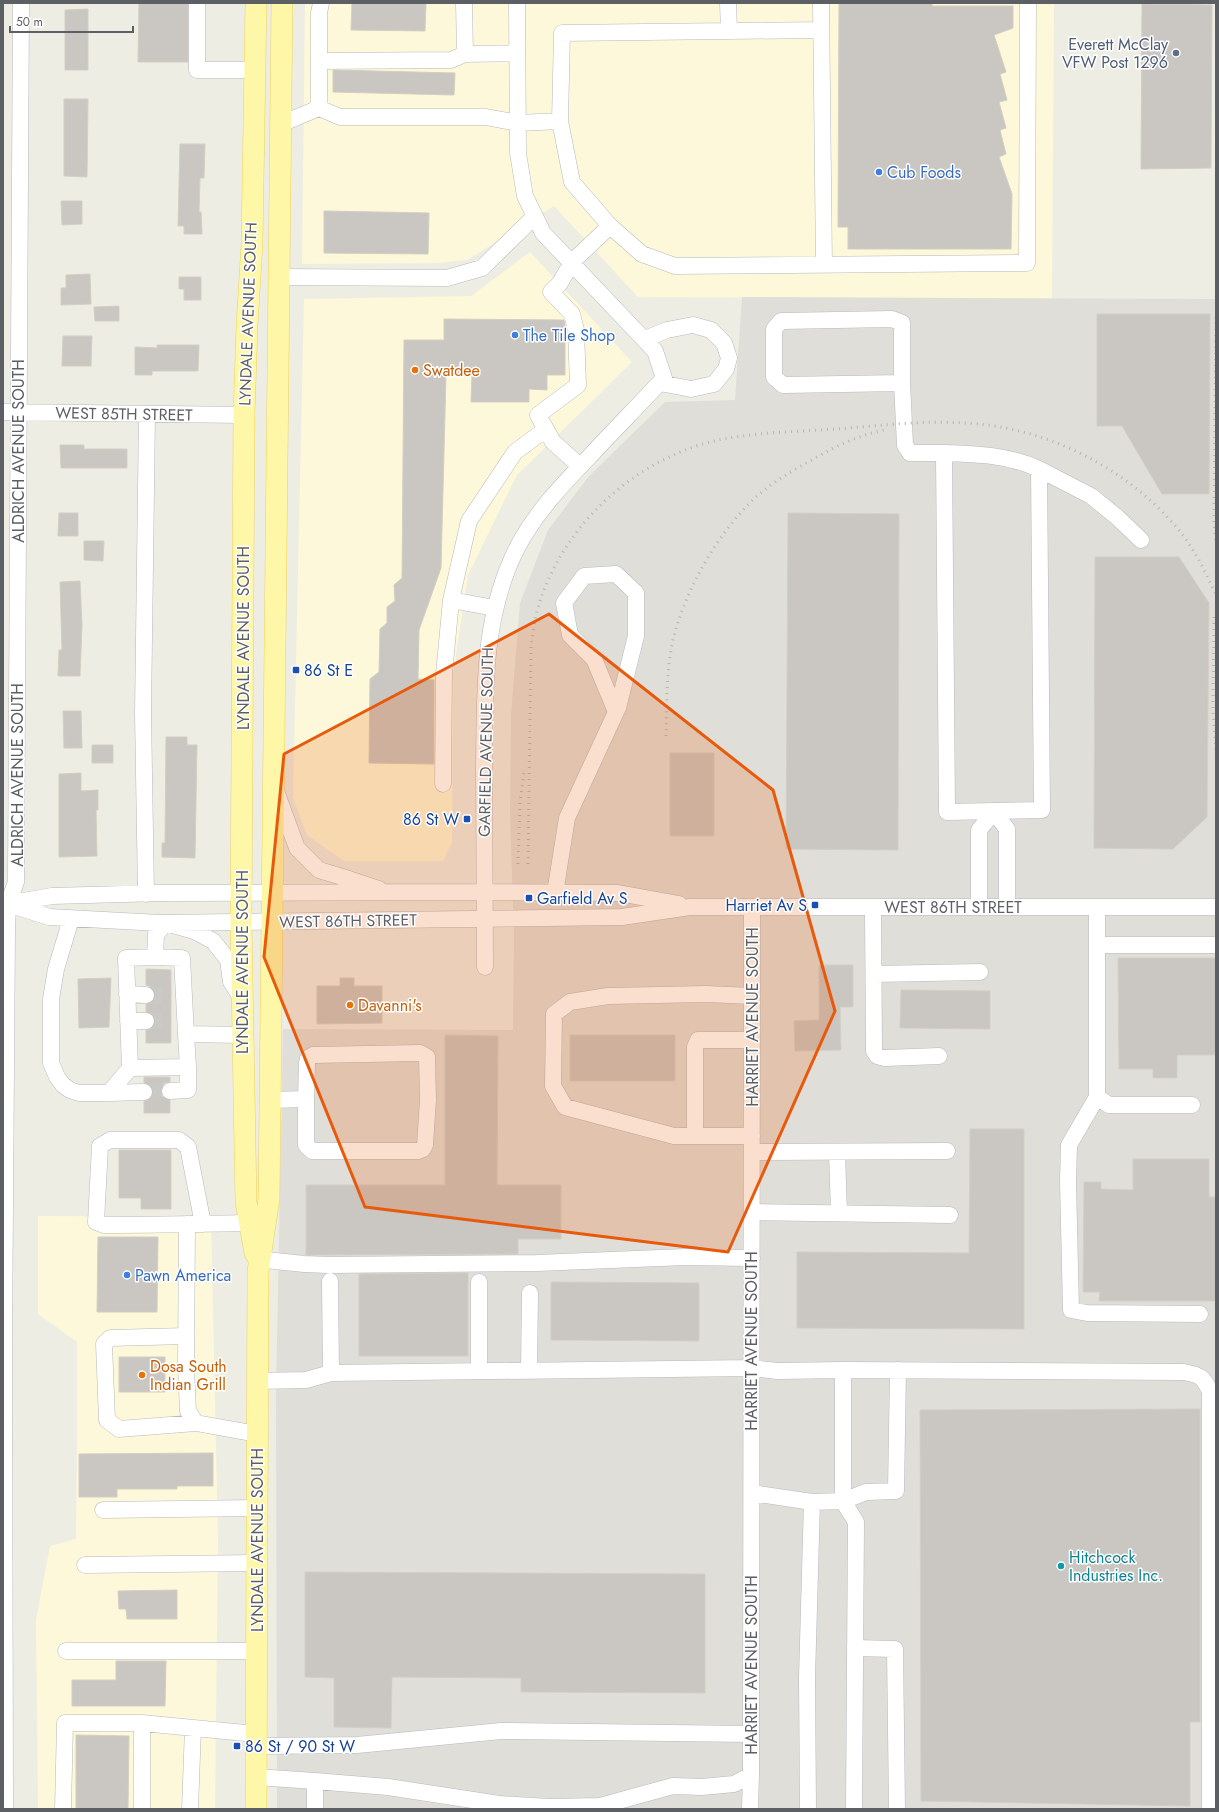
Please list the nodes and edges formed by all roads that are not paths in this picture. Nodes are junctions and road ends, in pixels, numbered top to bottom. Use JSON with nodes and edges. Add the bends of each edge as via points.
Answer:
{"nodes":[{"id":1,"x":21,"y":3,"type":"edge"},
{"id":2,"x":197,"y":3,"type":"edge"},
{"id":3,"x":256,"y":3,"type":"edge"},
{"id":4,"x":321,"y":3,"type":"edge"},
{"id":5,"x":464,"y":3,"type":"edge"},
{"id":6,"x":517,"y":3,"type":"edge"},
{"id":7,"x":728,"y":3,"type":"edge"},
{"id":8,"x":821,"y":3,"type":"edge"},
{"id":9,"x":1028,"y":3,"type":"edge"},
{"id":10,"x":283,"y":5,"type":"edge"},
{"id":11,"x":821,"y":30,"type":"junction"},
{"id":12,"x":729,"y":31,"type":"junction"},
{"id":13,"x":517,"y":53,"type":"junction"},
{"id":14,"x":465,"y":54,"type":"junction"},
{"id":15,"x":319,"y":61,"type":"junction"},
{"id":16,"x":256,"y":70,"type":"junction"},
{"id":17,"x":319,"y":108,"type":"junction"},
{"id":18,"x":560,"y":121,"type":"junction"},
{"id":19,"x":518,"y":123,"type":"junction"},
{"id":20,"x":281,"y":124,"type":"junction"},
{"id":21,"x":535,"y":216,"type":"junction"},
{"id":22,"x":610,"y":226,"type":"junction"},
{"id":23,"x":572,"y":262,"type":"junction"},
{"id":24,"x":824,"y":265,"type":"junction"},
{"id":25,"x":279,"y":277,"type":"junction"},
{"id":26,"x":645,"y":339,"type":"junction"},
{"id":27,"x":662,"y":380,"type":"junction"},
{"id":28,"x":902,"y":383,"type":"junction"},
{"id":29,"x":11,"y":412,"type":"edge"},
{"id":30,"x":147,"y":414,"type":"junction"},
{"id":31,"x":244,"y":415,"type":"junction"},
{"id":32,"x":546,"y":429,"type":"junction"},
{"id":33,"x":944,"y":453,"type":"junction"},
{"id":34,"x":580,"y":466,"type":"junction"},
{"id":35,"x":1039,"y":469,"type":"junction"},
{"id":36,"x":1141,"y":540,"type":"dead end"},
{"id":37,"x":451,"y":600,"type":"junction"},
{"id":38,"x":495,"y":608,"type":"junction"},
{"id":39,"x":616,"y":712,"type":"junction"},
{"id":40,"x":273,"y":783,"type":"junction"},
{"id":41,"x":443,"y":784,"type":"dead end"},
{"id":42,"x":994,"y":812,"type":"junction"},
{"id":43,"x":484,"y":892,"type":"junction"},
{"id":44,"x":556,"y":892,"type":"junction"},
{"id":45,"x":241,"y":893,"type":"junction"},
{"id":46,"x":272,"y":893,"type":"junction"},
{"id":47,"x":388,"y":893,"type":"junction"},
{"id":48,"x":146,"y":894,"type":"junction"},
{"id":49,"x":6,"y":904,"type":"edge"},
{"id":50,"x":1216,"y":906,"type":"edge"},
{"id":51,"x":690,"y":907,"type":"junction"},
{"id":52,"x":872,"y":907,"type":"junction"},
{"id":53,"x":979,"y":907,"type":"junction"},
{"id":54,"x":1007,"y":907,"type":"junction"},
{"id":55,"x":1097,"y":907,"type":"junction"},
{"id":56,"x":752,"y":908,"type":"junction"},
{"id":57,"x":71,"y":919,"type":"junction"},
{"id":58,"x":485,"y":920,"type":"junction"},
{"id":59,"x":241,"y":922,"type":"junction"},
{"id":60,"x":272,"y":922,"type":"junction"},
{"id":61,"x":166,"y":923,"type":"junction"},
{"id":62,"x":1097,"y":945,"type":"junction"},
{"id":63,"x":1216,"y":945,"type":"edge"},
{"id":64,"x":155,"y":957,"type":"junction"},
{"id":65,"x":485,"y":967,"type":"dead end"},
{"id":66,"x":980,"y":972,"type":"dead end"},
{"id":67,"x":874,"y":974,"type":"junction"},
{"id":68,"x":127,"y":994,"type":"junction"},
{"id":69,"x":146,"y":995,"type":"tunnel mouth"},
{"id":70,"x":752,"y":996,"type":"junction"},
{"id":71,"x":242,"y":999,"type":"junction"},
{"id":72,"x":128,"y":1021,"type":"junction"},
{"id":73,"x":146,"y":1021,"type":"tunnel mouth"},
{"id":74,"x":181,"y":1025,"type":"junction"},
{"id":75,"x":242,"y":1035,"type":"junction"},
{"id":76,"x":752,"y":1040,"type":"junction"},
{"id":77,"x":939,"y":1056,"type":"dead end"},
{"id":78,"x":188,"y":1067,"type":"junction"},
{"id":79,"x":130,"y":1068,"type":"junction"},
{"id":80,"x":170,"y":1091,"type":"tunnel mouth"},
{"id":81,"x":144,"y":1092,"type":"tunnel mouth"},
{"id":82,"x":109,"y":1093,"type":"junction"},
{"id":83,"x":1097,"y":1097,"type":"junction"},
{"id":84,"x":306,"y":1099,"type":"junction"},
{"id":85,"x":270,"y":1100,"type":"junction"},
{"id":86,"x":1192,"y":1105,"type":"dead end"},
{"id":87,"x":695,"y":1136,"type":"junction"},
{"id":88,"x":752,"y":1144,"type":"junction"},
{"id":89,"x":947,"y":1151,"type":"dead end"},
{"id":90,"x":837,"y":1152,"type":"junction"},
{"id":91,"x":752,"y":1212,"type":"junction"},
{"id":92,"x":839,"y":1214,"type":"junction"},
{"id":93,"x":950,"y":1214,"type":"dead end"},
{"id":94,"x":250,"y":1223,"type":"junction"},
{"id":95,"x":187,"y":1224,"type":"junction"},
{"id":96,"x":203,"y":1224,"type":"junction"},
{"id":97,"x":752,"y":1258,"type":"junction"},
{"id":98,"x":258,"y":1264,"type":"junction"},
{"id":99,"x":330,"y":1281,"type":"dead end"},
{"id":100,"x":479,"y":1282,"type":"dead end"},
{"id":101,"x":530,"y":1293,"type":"dead end"},
{"id":102,"x":1200,"y":1314,"type":"dead end"},
{"id":103,"x":186,"y":1336,"type":"junction"},
{"id":104,"x":4,"y":1342,"type":"edge"},
{"id":105,"x":752,"y":1368,"type":"junction"},
{"id":106,"x":479,"y":1370,"type":"junction"},
{"id":107,"x":529,"y":1370,"type":"junction"},
{"id":108,"x":844,"y":1370,"type":"junction"},
{"id":109,"x":898,"y":1370,"type":"junction"},
{"id":110,"x":331,"y":1373,"type":"junction"},
{"id":111,"x":257,"y":1381,"type":"junction"},
{"id":112,"x":196,"y":1423,"type":"junction"},
{"id":113,"x":257,"y":1434,"type":"junction"},
{"id":114,"x":752,"y":1493,"type":"junction"},
{"id":115,"x":843,"y":1501,"type":"junction"},
{"id":116,"x":812,"y":1502,"type":"junction"},
{"id":117,"x":4,"y":1507,"type":"edge"},
{"id":118,"x":257,"y":1508,"type":"junction"},
{"id":119,"x":103,"y":1510,"type":"dead end"},
{"id":120,"x":257,"y":1563,"type":"junction"},
{"id":121,"x":85,"y":1565,"type":"dead end"},
{"id":122,"x":4,"y":1588,"type":"edge"},
{"id":123,"x":855,"y":1648,"type":"junction"},
{"id":124,"x":66,"y":1651,"type":"dead end"},
{"id":125,"x":257,"y":1651,"type":"junction"},
{"id":126,"x":4,"y":1657,"type":"edge"},
{"id":127,"x":142,"y":1723,"type":"junction"},
{"id":128,"x":193,"y":1728,"type":"junction"},
{"id":129,"x":751,"y":1734,"type":"junction"},
{"id":130,"x":256,"y":1740,"type":"junction"},
{"id":131,"x":751,"y":1775,"type":"junction"},
{"id":132,"x":256,"y":1777,"type":"junction"},
{"id":133,"x":315,"y":1781,"type":"junction"},
{"id":134,"x":601,"y":1808,"type":"edge"},
{"id":135,"x":5,"y":1809,"type":"edge"},
{"id":136,"x":63,"y":1809,"type":"edge"},
{"id":137,"x":142,"y":1809,"type":"edge"},
{"id":138,"x":190,"y":1809,"type":"edge"},
{"id":139,"x":256,"y":1809,"type":"edge"},
{"id":140,"x":315,"y":1809,"type":"edge"},
{"id":141,"x":750,"y":1809,"type":"edge"},
{"id":142,"x":808,"y":1809,"type":"edge"},
{"id":143,"x":854,"y":1809,"type":"edge"},
{"id":144,"x":897,"y":1809,"type":"edge"},
{"id":145,"x":1210,"y":1809,"type":"edge"}],
"edges":[{"from":1,"to":29,"type":"street","name":"ALDRICH AVENUE SOUTH"},
{"from":2,"to":16,"type":"street","via":[[197,70]]},
{"from":3,"to":16,"type":"main road","name":"LYNDALE AVENUE SOUTH"},
{"from":4,"to":15,"type":"street"},
{"from":5,"to":14,"type":"street"},
{"from":6,"to":13,"type":"street"},
{"from":7,"to":12,"type":"street"},
{"from":8,"to":11,"type":"street"},
{"from":9,"to":24,"type":"street","via":[[1027,263]]},
{"from":10,"to":20,"type":"main road","name":"LYNDALE AVENUE SOUTH"},
{"from":11,"to":12,"type":"street"},
{"from":11,"to":24,"type":"street"},
{"from":12,"to":18,"type":"street","via":[[562,33]]},
{"from":13,"to":14,"type":"street"},
{"from":13,"to":19,"type":"street"},
{"from":14,"to":15,"type":"street","via":[[451,60]]},
{"from":15,"to":17,"type":"street"},
{"from":16,"to":31,"type":"main road","name":"LYNDALE AVENUE SOUTH","via":[[252,243]]},
{"from":17,"to":19,"type":"street","via":[[340,117],[486,118]]},
{"from":17,"to":20,"type":"street"},
{"from":18,"to":19,"type":"street"},
{"from":18,"to":22,"type":"street","via":[[572,182]]},
{"from":19,"to":21,"type":"street","via":[[518,153],[525,196]]},
{"from":20,"to":25,"type":"main road","name":"LYNDALE AVENUE SOUTH"},
{"from":21,"to":23,"type":"street","via":[[544,233]]},
{"from":21,"to":25,"type":"street","via":[[482,268],[447,278]]},
{"from":22,"to":23,"type":"street"},
{"from":22,"to":24,"type":"street","via":[[642,254],[675,266]]},
{"from":23,"to":26,"type":"street"},
{"from":23,"to":32,"type":"street","via":[[560,283],[551,292],[572,314],[576,330],[578,385],[538,415]]},
{"from":25,"to":40,"type":"main road","name":"LYNDALE AVENUE SOUTH"},
{"from":26,"to":27,"type":"street","via":[[656,352]]},
{"from":26,"to":27,"type":"street","via":[[667,330],[693,324],[711,330],[724,343],[729,358],[726,369],[714,384],[691,389]]},
{"from":27,"to":34,"type":"street","name":"GARFIELD AVENUE SOUTH"},
{"from":28,"to":28,"type":"street","via":[[902,323],[892,318],[781,321],[774,329],[774,377],[783,385]]},
{"from":28,"to":33,"type":"street","via":[[905,445],[910,453]]},
{"from":29,"to":30,"type":"street","name":"WEST 85TH STREET"},
{"from":29,"to":49,"type":"street","name":"ALDRICH AVENUE SOUTH","via":[[16,882]]},
{"from":30,"to":31,"type":"street","name":"WEST 85TH STREET"},
{"from":30,"to":48,"type":"street","via":[[143,713]]},
{"from":31,"to":45,"type":"main road","name":"LYNDALE AVENUE SOUTH"},
{"from":32,"to":34,"type":"street","via":[[553,442]]},
{"from":32,"to":37,"type":"street","via":[[515,452],[469,521]]},
{"from":33,"to":35,"type":"street","via":[[1001,457]]},
{"from":33,"to":42,"type":"street","via":[[947,812]]},
{"from":34,"to":38,"type":"street","name":"GARFIELD AVENUE SOUTH","via":[[541,510],[518,547],[500,589]]},
{"from":35,"to":36,"type":"street","via":[[1091,496]]},
{"from":35,"to":42,"type":"street","via":[[1042,810]]},
{"from":37,"to":38,"type":"street"},
{"from":37,"to":41,"type":"street","via":[[444,674]]},
{"from":38,"to":43,"type":"street","name":"GARFIELD AVENUE SOUTH","via":[[489,633],[485,676]]},
{"from":39,"to":39,"type":"street","via":[[636,636],[636,593],[616,574],[584,576],[564,603],[570,635],[594,659]]},
{"from":39,"to":44,"type":"street","via":[[567,818]]},
{"from":40,"to":46,"type":"main road","name":"LYNDALE AVENUE SOUTH"},
{"from":40,"to":47,"type":"street","via":[[297,848],[319,870]]},
{"from":42,"to":53,"type":"street","via":[[979,830]]},
{"from":42,"to":54,"type":"street","via":[[1007,829]]},
{"from":43,"to":44,"type":"street","name":"WEST 86TH STREET"},
{"from":43,"to":47,"type":"street","name":"WEST 86TH STREET"},
{"from":43,"to":58,"type":"street","name":"GARFIELD AVENUE SOUTH"},
{"from":44,"to":51,"type":"street","name":"WEST 86TH STREET","via":[[618,892]]},
{"from":45,"to":46,"type":"street","name":"WEST 86TH STREET"},
{"from":45,"to":48,"type":"street","name":"WEST 86TH STREET"},
{"from":45,"to":59,"type":"main road","name":"LYNDALE AVENUE SOUTH"},
{"from":46,"to":47,"type":"street","name":"WEST 86TH STREET"},
{"from":46,"to":60,"type":"main road","name":"LYNDALE AVENUE SOUTH"},
{"from":48,"to":49,"type":"street","name":"WEST 86TH STREET","via":[[52,896]]},
{"from":49,"to":57,"type":"street","name":"WEST 86TH STREET","via":[[50,917]]},
{"from":49,"to":104,"type":"street","name":"ALDRICH AVENUE SOUTH"},
{"from":50,"to":55,"type":"street","name":"WEST 86TH STREET"},
{"from":51,"to":56,"type":"street","name":"WEST 86TH STREET"},
{"from":51,"to":58,"type":"street","name":"WEST 86TH STREET","via":[[622,916]]},
{"from":52,"to":53,"type":"street","name":"WEST 86TH STREET"},
{"from":52,"to":56,"type":"street","name":"WEST 86TH STREET"},
{"from":52,"to":67,"type":"street"},
{"from":53,"to":54,"type":"street","name":"WEST 86TH STREET"},
{"from":54,"to":55,"type":"street","name":"WEST 86TH STREET"},
{"from":55,"to":62,"type":"street"},
{"from":56,"to":70,"type":"street","name":"HARRIET AVENUE SOUTH"},
{"from":57,"to":61,"type":"street","name":"WEST 86TH STREET"},
{"from":57,"to":82,"type":"street","via":[[56,969],[51,998],[51,1063],[57,1077],[70,1090],[79,1093]]},
{"from":58,"to":60,"type":"street","name":"WEST 86TH STREET"},
{"from":58,"to":65,"type":"street","name":"GARFIELD AVENUE SOUTH"},
{"from":59,"to":60,"type":"street","name":"WEST 86TH STREET"},
{"from":59,"to":61,"type":"street","name":"WEST 86TH STREET"},
{"from":59,"to":71,"type":"main road","name":"LYNDALE AVENUE SOUTH"},
{"from":60,"to":85,"type":"main road","name":"LYNDALE AVENUE SOUTH"},
{"from":61,"to":64,"type":"street","via":[[156,934]]},
{"from":61,"to":71,"type":"street","via":[[194,931],[213,941],[228,960],[231,982]]},
{"from":62,"to":63,"type":"street"},
{"from":62,"to":83,"type":"street"},
{"from":64,"to":68,"type":"street","via":[[126,958]]},
{"from":64,"to":74,"type":"street","via":[[182,958],[178,996]]},
{"from":66,"to":67,"type":"street"},
{"from":67,"to":77,"type":"street","via":[[874,1051],[877,1056]]},
{"from":68,"to":69,"type":"street"},
{"from":68,"to":72,"type":"street"},
{"from":70,"to":76,"type":"street","name":"HARRIET AVENUE SOUTH"},
{"from":70,"to":87,"type":"street","via":[[608,996],[570,1002],[554,1014],[553,1086],[565,1107],[674,1136]]},
{"from":71,"to":75,"type":"main road","name":"LYNDALE AVENUE SOUTH"},
{"from":72,"to":73,"type":"street"},
{"from":72,"to":79,"type":"street"},
{"from":74,"to":75,"type":"street"},
{"from":74,"to":78,"type":"street"},
{"from":75,"to":94,"type":"main road","name":"LYNDALE AVENUE SOUTH","via":[[246,1202]]},
{"from":76,"to":87,"type":"street","via":[[698,1040],[695,1047]]},
{"from":76,"to":88,"type":"street","name":"HARRIET AVENUE SOUTH"},
{"from":78,"to":79,"type":"street"},
{"from":78,"to":80,"type":"street","via":[[188,1090]]},
{"from":79,"to":82,"type":"street"},
{"from":81,"to":82,"type":"street"},
{"from":83,"to":86,"type":"street","via":[[1109,1105]]},
{"from":83,"to":102,"type":"street","via":[[1069,1145],[1071,1310],[1087,1313]]},
{"from":84,"to":84,"type":"street","via":[[307,1063],[308,1058],[313,1055],[420,1053],[427,1057],[425,1144],[423,1149],[418,1151],[312,1151],[306,1145]]},
{"from":84,"to":85,"type":"street"},
{"from":85,"to":98,"type":"main road","name":"LYNDALE AVENUE SOUTH","via":[[269,1199]]},
{"from":87,"to":88,"type":"street"},
{"from":88,"to":90,"type":"street"},
{"from":88,"to":91,"type":"street","name":"HARRIET AVENUE SOUTH"},
{"from":89,"to":90,"type":"street"},
{"from":90,"to":92,"type":"street"},
{"from":91,"to":92,"type":"street"},
{"from":91,"to":97,"type":"street","name":"HARRIET AVENUE SOUTH"},
{"from":92,"to":93,"type":"street"},
{"from":94,"to":96,"type":"street"},
{"from":94,"to":98,"type":"main road","name":"LYNDALE AVENUE SOUTH"},
{"from":95,"to":96,"type":"street"},
{"from":95,"to":96,"type":"street","via":[[104,1225],[96,1222],[100,1146],[110,1140],[178,1140],[188,1147]]},
{"from":95,"to":103,"type":"street"},
{"from":97,"to":98,"type":"street","via":[[685,1257],[537,1263]]},
{"from":97,"to":105,"type":"street","name":"HARRIET AVENUE SOUTH"},
{"from":98,"to":111,"type":"main road","name":"LYNDALE AVENUE SOUTH"},
{"from":99,"to":110,"type":"street"},
{"from":100,"to":106,"type":"street"},
{"from":101,"to":107,"type":"street"},
{"from":103,"to":112,"type":"street","via":[[188,1411]]},
{"from":103,"to":112,"type":"street","via":[[110,1338],[104,1344],[107,1420],[119,1429]]},
{"from":104,"to":117,"type":"street","name":"ALDRICH AVENUE SOUTH"},
{"from":105,"to":107,"type":"street"},
{"from":105,"to":108,"type":"street","via":[[777,1371]]},
{"from":105,"to":114,"type":"street","name":"HARRIET AVENUE SOUTH"},
{"from":106,"to":107,"type":"street"},
{"from":106,"to":110,"type":"street"},
{"from":108,"to":109,"type":"street"},
{"from":108,"to":115,"type":"street"},
{"from":109,"to":115,"type":"street","via":[[896,1491],[866,1492]]},
{"from":109,"to":145,"type":"street","via":[[1184,1372],[1197,1374],[1206,1382],[1210,1392]]},
{"from":110,"to":111,"type":"street","via":[[306,1380]]},
{"from":111,"to":113,"type":"main road","name":"LYNDALE AVENUE SOUTH"},
{"from":112,"to":113,"type":"street"},
{"from":113,"to":118,"type":"main road","name":"LYNDALE AVENUE SOUTH"},
{"from":114,"to":116,"type":"street"},
{"from":114,"to":129,"type":"street","name":"HARRIET AVENUE SOUTH"},
{"from":115,"to":116,"type":"street"},
{"from":115,"to":123,"type":"street","via":[[856,1522]]},
{"from":116,"to":142,"type":"street","via":[[807,1678]]},
{"from":117,"to":122,"type":"street","name":"ALDRICH AVENUE SOUTH"},
{"from":118,"to":119,"type":"street"},
{"from":118,"to":120,"type":"main road","name":"LYNDALE AVENUE SOUTH"},
{"from":120,"to":121,"type":"street"},
{"from":120,"to":125,"type":"main road","name":"LYNDALE AVENUE SOUTH"},
{"from":122,"to":126,"type":"street","name":"ALDRICH AVENUE SOUTH"},
{"from":123,"to":143,"type":"street"},
{"from":123,"to":144,"type":"street","via":[[895,1649]]},
{"from":124,"to":125,"type":"street"},
{"from":125,"to":130,"type":"main road","name":"LYNDALE AVENUE SOUTH"},
{"from":126,"to":135,"type":"street","name":"ALDRICH AVENUE SOUTH"},
{"from":127,"to":128,"type":"street"},
{"from":127,"to":136,"type":"street","via":[[65,1723]]},
{"from":127,"to":137,"type":"street"},
{"from":128,"to":130,"type":"street"},
{"from":128,"to":138,"type":"street"},
{"from":129,"to":130,"type":"street","via":[[501,1731],[357,1745]]},
{"from":129,"to":131,"type":"street","name":"HARRIET AVENUE SOUTH"},
{"from":130,"to":132,"type":"main road","name":"LYNDALE AVENUE SOUTH"},
{"from":131,"to":134,"type":"street","via":[[734,1784],[673,1786]]},
{"from":131,"to":141,"type":"street","name":"HARRIET AVENUE SOUTH"},
{"from":132,"to":133,"type":"street"},
{"from":132,"to":139,"type":"main road","name":"LYNDALE AVENUE SOUTH"},
{"from":133,"to":134,"type":"street","via":[[388,1787],[499,1804]]},
{"from":133,"to":140,"type":"street"}]}
